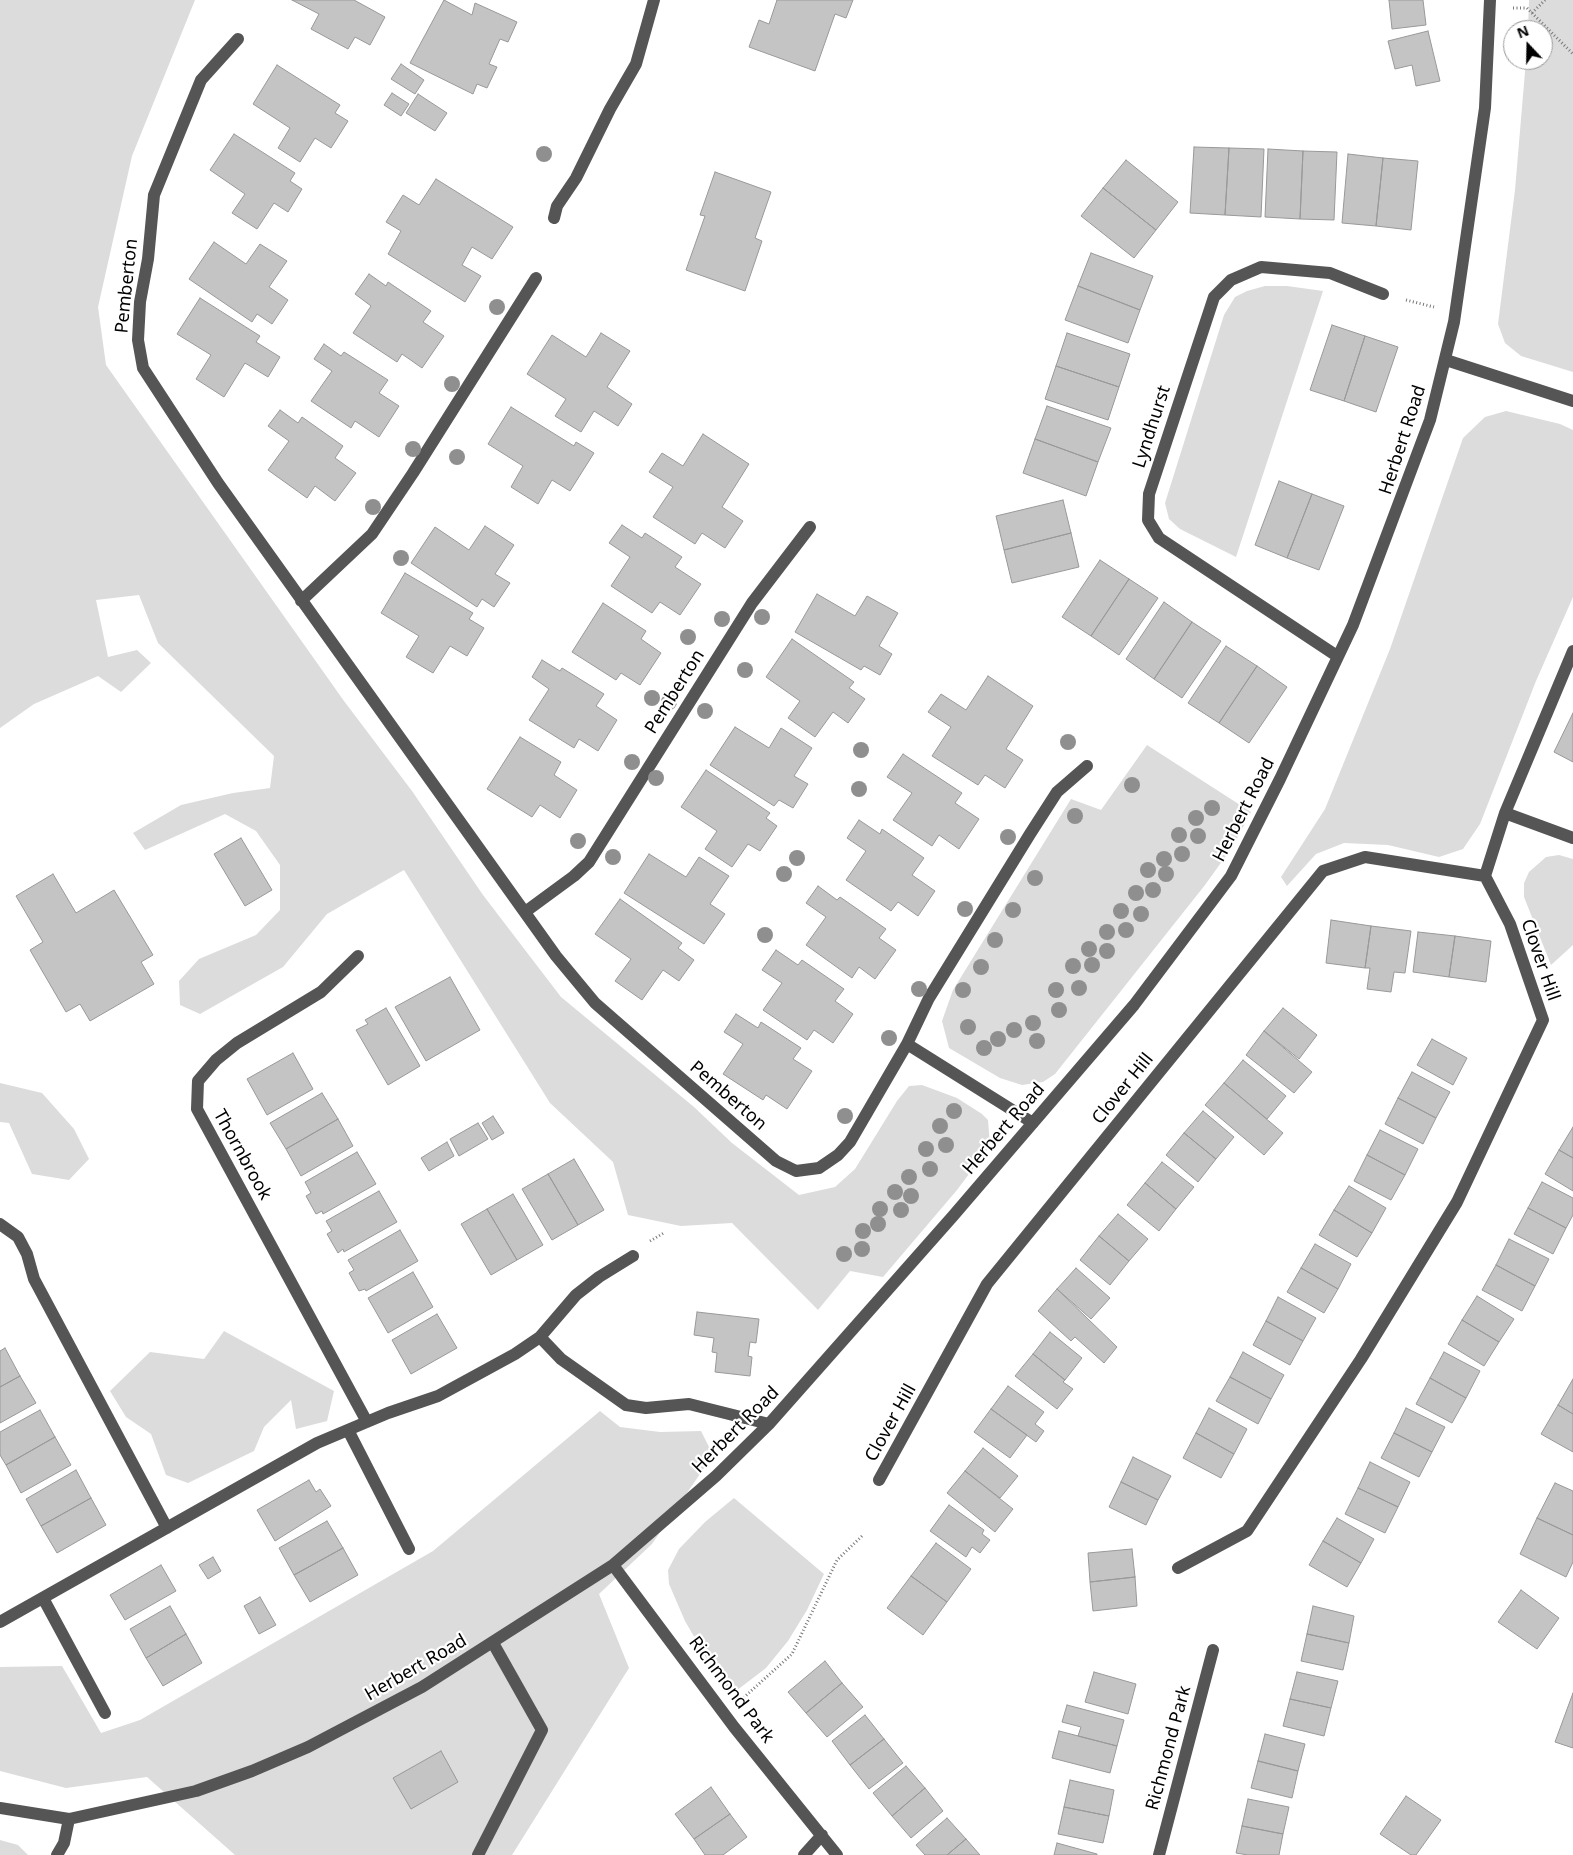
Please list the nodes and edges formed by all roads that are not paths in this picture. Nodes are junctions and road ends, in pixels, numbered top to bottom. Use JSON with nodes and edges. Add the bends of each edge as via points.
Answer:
{"nodes":[{"id":1,"x":654,"y":0,"type":"edge"},
{"id":2,"x":1490,"y":4,"type":"edge"},
{"id":3,"x":238,"y":39,"type":"dead end"},
{"id":4,"x":554,"y":218,"type":"dead end"},
{"id":5,"x":536,"y":278,"type":"dead end"},
{"id":6,"x":1383,"y":294,"type":"road end"},
{"id":7,"x":1446,"y":360,"type":"junction"},
{"id":8,"x":1573,"y":400,"type":"edge"},
{"id":9,"x":810,"y":527,"type":"dead end"},
{"id":10,"x":301,"y":600,"type":"junction"},
{"id":11,"x":1573,"y":651,"type":"edge"},
{"id":12,"x":1337,"y":656,"type":"junction"},
{"id":13,"x":1087,"y":766,"type":"dead end"},
{"id":14,"x":1504,"y":812,"type":"junction"},
{"id":15,"x":1573,"y":838,"type":"edge"},
{"id":16,"x":1485,"y":876,"type":"junction"},
{"id":17,"x":525,"y":912,"type":"junction"},
{"id":18,"x":358,"y":956,"type":"dead end"},
{"id":19,"x":906,"y":1044,"type":"junction"},
{"id":20,"x":1033,"y":1123,"type":"junction"},
{"id":21,"x":0,"y":1224,"type":"edge"},
{"id":22,"x":633,"y":1256,"type":"dead end"},
{"id":23,"x":540,"y":1337,"type":"junction"},
{"id":24,"x":367,"y":1422,"type":"junction"},
{"id":25,"x":769,"y":1424,"type":"junction"},
{"id":26,"x":348,"y":1430,"type":"junction"},
{"id":27,"x":879,"y":1480,"type":"dead end"},
{"id":28,"x":167,"y":1528,"type":"junction"},
{"id":29,"x":410,"y":1549,"type":"dead end"},
{"id":30,"x":613,"y":1565,"type":"junction"},
{"id":31,"x":1178,"y":1568,"type":"dead end"},
{"id":32,"x":43,"y":1598,"type":"junction"},
{"id":33,"x":0,"y":1622,"type":"edge"},
{"id":34,"x":493,"y":1643,"type":"junction"},
{"id":35,"x":1213,"y":1650,"type":"dead end"},
{"id":36,"x":105,"y":1713,"type":"dead end"},
{"id":37,"x":0,"y":1808,"type":"edge"},
{"id":38,"x":69,"y":1819,"type":"junction"},
{"id":39,"x":822,"y":1836,"type":"junction"},
{"id":40,"x":56,"y":1855,"type":"edge"},
{"id":41,"x":478,"y":1855,"type":"edge"},
{"id":42,"x":804,"y":1855,"type":"edge"},
{"id":43,"x":837,"y":1855,"type":"edge"},
{"id":44,"x":1159,"y":1855,"type":"edge"}],
"edges":[{"from":1,"to":4,"type":"street","via":[[636,64],[576,178],[557,206]]},
{"from":2,"to":7,"type":"street","name":"Herbert Road","via":[[1485,108]]},
{"from":3,"to":10,"type":"street","name":"Pemberton","via":[[201,80],[154,195],[138,340],[143,368],[218,484]]},
{"from":5,"to":10,"type":"street","via":[[372,534]]},
{"from":6,"to":12,"type":"street","name":"Lyndhurst","via":[[1330,272],[1261,267],[1231,280],[1214,297],[1149,494],[1148,520],[1158,538]]},
{"from":7,"to":8,"type":"street"},
{"from":7,"to":12,"type":"street","name":"Herbert Road","via":[[1430,420],[1396,516],[1353,625]]},
{"from":9,"to":17,"type":"street","name":"Pemberton","via":[[752,603],[589,862]]},
{"from":10,"to":17,"type":"street","name":"Pemberton"},
{"from":11,"to":14,"type":"street"},
{"from":12,"to":20,"type":"street","name":"Herbert Road","via":[[1231,876],[1134,1005]]},
{"from":13,"to":19,"type":"street","name":"Pemberton","via":[[1057,792],[930,998]]},
{"from":14,"to":15,"type":"street"},
{"from":14,"to":16,"type":"street"},
{"from":16,"to":27,"type":"street","name":"Clover Hill","via":[[1364,857],[1323,871],[987,1284]]},
{"from":16,"to":31,"type":"street","name":"Clover Hill","via":[[1510,924],[1543,1020],[1457,1202],[1361,1359],[1247,1531]]},
{"from":17,"to":19,"type":"street","name":"Pemberton","via":[[595,1003],[776,1161],[796,1171],[818,1168],[838,1155],[850,1142]]},
{"from":18,"to":24,"type":"street","name":"Thornbrook","via":[[321,992],[237,1043],[216,1060],[198,1081],[197,1109]]},
{"from":19,"to":20,"type":"street"},
{"from":20,"to":25,"type":"street","name":"Herbert Road"},
{"from":21,"to":28,"type":"street","via":[[18,1237],[34,1279]]},
{"from":22,"to":23,"type":"street","via":[[576,1295]]},
{"from":23,"to":24,"type":"street","via":[[438,1396]]},
{"from":23,"to":25,"type":"street","via":[[561,1359],[626,1405],[646,1408],[689,1404]]},
{"from":24,"to":26,"type":"street"},
{"from":25,"to":30,"type":"street","name":"Herbert Road","via":[[716,1476]]},
{"from":26,"to":28,"type":"street","via":[[317,1443]]},
{"from":26,"to":29,"type":"street"},
{"from":28,"to":32,"type":"street"},
{"from":30,"to":34,"type":"street","name":"Herbert Road"},
{"from":30,"to":39,"type":"street","name":"Richmond Park","via":[[734,1727]]},
{"from":32,"to":33,"type":"street"},
{"from":32,"to":36,"type":"street"},
{"from":34,"to":38,"type":"street","name":"Herbert Road","via":[[422,1687],[308,1747],[252,1772],[196,1790]]},
{"from":34,"to":41,"type":"street","via":[[542,1730]]},
{"from":35,"to":44,"type":"street","name":"Richmond Park"},
{"from":37,"to":38,"type":"street","name":"Herbert Road"},
{"from":38,"to":40,"type":"street","via":[[64,1843]]},
{"from":39,"to":42,"type":"street"},
{"from":39,"to":43,"type":"street","name":"Richmond Park"}]}
